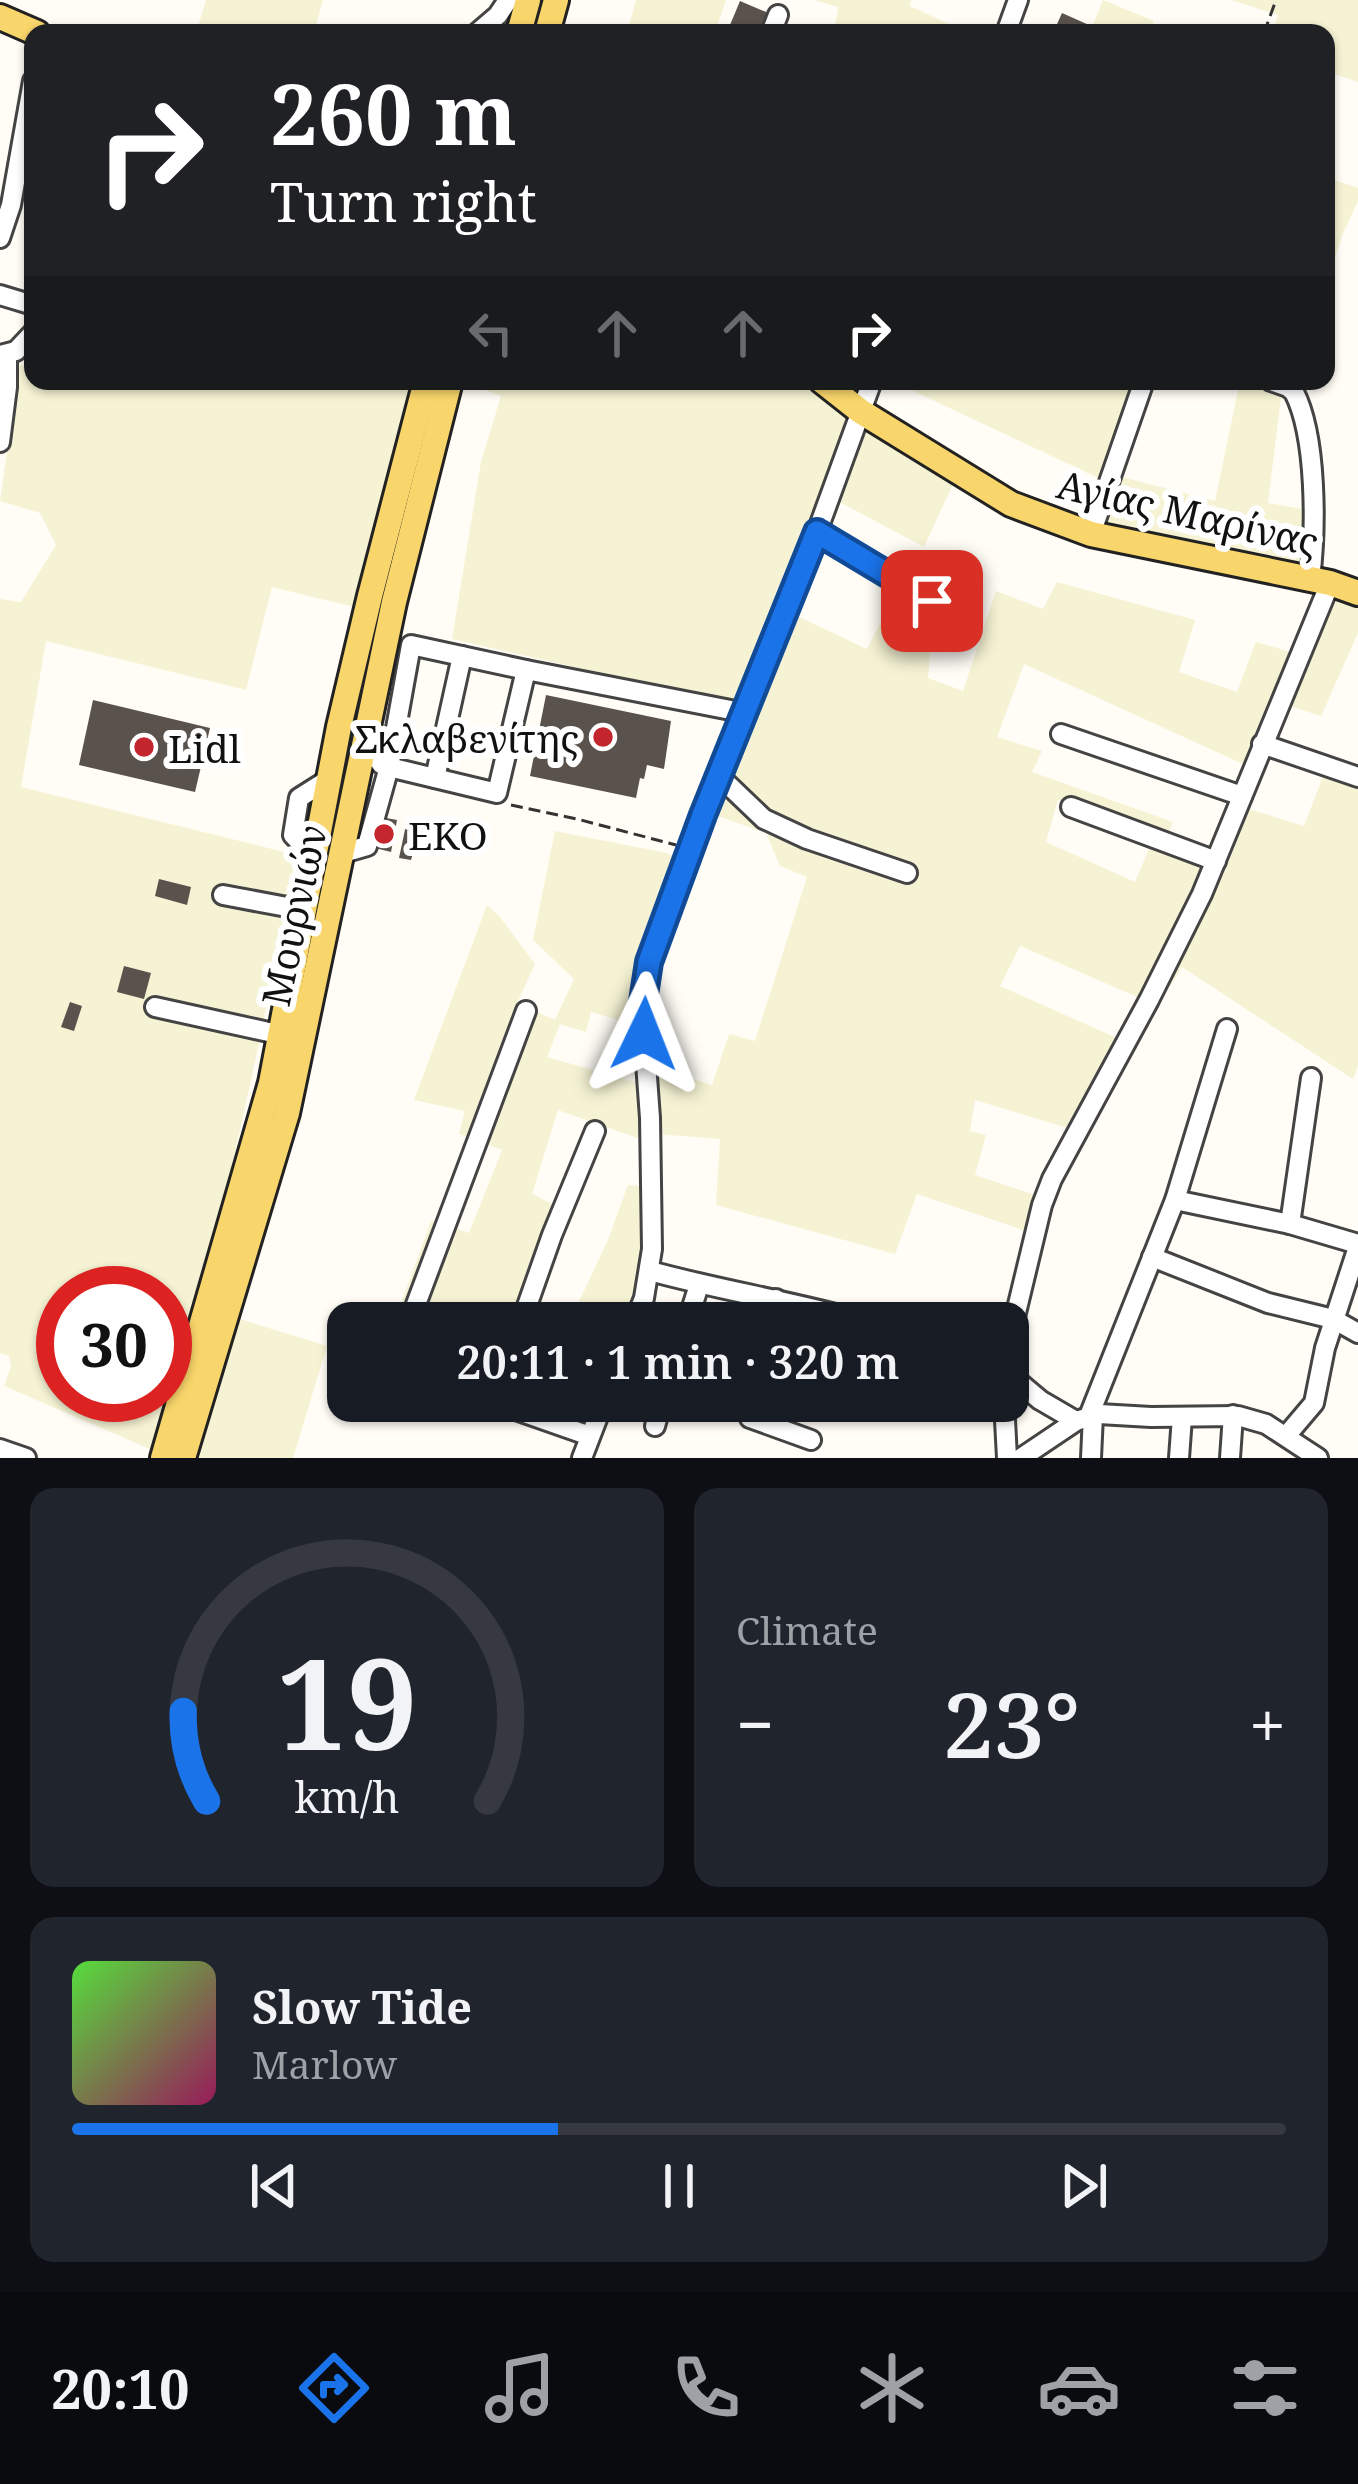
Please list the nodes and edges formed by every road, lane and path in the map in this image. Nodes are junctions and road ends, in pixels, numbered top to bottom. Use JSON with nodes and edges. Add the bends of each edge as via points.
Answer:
{"nodes":[{"id":1,"x":508,"y":0,"type":"edge"},
{"id":2,"x":488,"y":24,"type":"edge"},
{"id":3,"x":24,"y":121,"type":"edge"},
{"id":4,"x":5,"y":204,"type":"edge"},
{"id":5,"x":0,"y":238,"type":"edge"},
{"id":6,"x":3,"y":354,"type":"edge"},
{"id":7,"x":424,"y":390,"type":"edge"},
{"id":8,"x":448,"y":390,"type":"edge"},
{"id":9,"x":833,"y":390,"type":"edge"},
{"id":10,"x":868,"y":390,"type":"edge"},
{"id":11,"x":1141,"y":390,"type":"edge"},
{"id":12,"x":1292,"y":390,"type":"edge"},
{"id":13,"x":860,"y":411,"type":"junction"},
{"id":14,"x":0,"y":442,"type":"edge"},
{"id":15,"x":817,"y":532,"type":"junction"},
{"id":16,"x":1091,"y":534,"type":"junction"},
{"id":17,"x":1320,"y":581,"type":"junction"},
{"id":18,"x":1358,"y":593,"type":"edge"},
{"id":19,"x":970,"y":623,"type":"dead end"},
{"id":20,"x":462,"y":656,"type":"junction"},
{"id":21,"x":526,"y":670,"type":"junction"},
{"id":22,"x":746,"y":713,"type":"junction"},
{"id":23,"x":1061,"y":734,"type":"dead end"},
{"id":24,"x":365,"y":737,"type":"junction"},
{"id":25,"x":1262,"y":744,"type":"junction"},
{"id":26,"x":389,"y":767,"type":"junction"},
{"id":27,"x":719,"y":776,"type":"junction"},
{"id":28,"x":1358,"y":777,"type":"edge"},
{"id":29,"x":435,"y":778,"type":"junction"},
{"id":30,"x":329,"y":779,"type":"junction"},
{"id":31,"x":497,"y":793,"type":"junction"},
{"id":32,"x":1242,"y":796,"type":"junction"},
{"id":33,"x":1071,"y":807,"type":"dead end"},
{"id":34,"x":690,"y":849,"type":"junction"},
{"id":35,"x":343,"y":853,"type":"junction"},
{"id":36,"x":313,"y":856,"type":"junction"},
{"id":37,"x":1216,"y":861,"type":"junction"},
{"id":38,"x":907,"y":873,"type":"dead end"},
{"id":39,"x":223,"y":895,"type":"dead end"},
{"id":40,"x":303,"y":910,"type":"junction"},
{"id":41,"x":155,"y":1006,"type":"dead end"},
{"id":42,"x":526,"y":1011,"type":"dead end"},
{"id":43,"x":1227,"y":1029,"type":"dead end"},
{"id":44,"x":281,"y":1034,"type":"junction"},
{"id":45,"x":1311,"y":1078,"type":"dead end"},
{"id":46,"x":595,"y":1131,"type":"dead end"},
{"id":47,"x":1175,"y":1200,"type":"junction"},
{"id":48,"x":1290,"y":1224,"type":"junction"},
{"id":49,"x":1358,"y":1245,"type":"edge"},
{"id":50,"x":1152,"y":1257,"type":"junction"},
{"id":51,"x":650,"y":1271,"type":"junction"},
{"id":52,"x":699,"y":1285,"type":"junction"},
{"id":53,"x":776,"y":1299,"type":"junction"},
{"id":54,"x":417,"y":1302,"type":"edge"},
{"id":55,"x":528,"y":1302,"type":"edge"},
{"id":56,"x":640,"y":1302,"type":"edge"},
{"id":57,"x":694,"y":1302,"type":"edge"},
{"id":58,"x":775,"y":1302,"type":"edge"},
{"id":59,"x":788,"y":1302,"type":"edge"},
{"id":60,"x":1019,"y":1302,"type":"edge"},
{"id":61,"x":1333,"y":1319,"type":"junction"},
{"id":62,"x":1358,"y":1333,"type":"edge"},
{"id":63,"x":1029,"y":1391,"type":"edge"},
{"id":64,"x":1233,"y":1415,"type":"junction"},
{"id":65,"x":1086,"y":1417,"type":"junction"},
{"id":66,"x":1183,"y":1417,"type":"junction"},
{"id":67,"x":551,"y":1422,"type":"edge"},
{"id":68,"x":596,"y":1422,"type":"edge"},
{"id":69,"x":656,"y":1422,"type":"edge"},
{"id":70,"x":761,"y":1422,"type":"edge"},
{"id":71,"x":1005,"y":1422,"type":"edge"},
{"id":72,"x":655,"y":1426,"type":"dead end"},
{"id":73,"x":590,"y":1436,"type":"junction"},
{"id":74,"x":1286,"y":1436,"type":"junction"},
{"id":75,"x":811,"y":1440,"type":"dead end"},
{"id":76,"x":0,"y":1449,"type":"edge"},
{"id":77,"x":26,"y":1458,"type":"edge"},
{"id":78,"x":163,"y":1458,"type":"edge"},
{"id":79,"x":183,"y":1458,"type":"edge"},
{"id":80,"x":582,"y":1458,"type":"edge"},
{"id":81,"x":1007,"y":1458,"type":"edge"},
{"id":82,"x":1021,"y":1458,"type":"edge"},
{"id":83,"x":1091,"y":1458,"type":"edge"},
{"id":84,"x":1179,"y":1458,"type":"edge"},
{"id":85,"x":1230,"y":1458,"type":"edge"},
{"id":86,"x":1318,"y":1458,"type":"edge"}],
"edges":[{"from":1,"to":2,"type":"street"},
{"from":3,"to":4,"type":"street"},
{"from":4,"to":5,"type":"street"},
{"from":6,"to":14,"type":"street"},
{"from":7,"to":30,"type":"main road","name":"Μουρνιών"},
{"from":8,"to":24,"type":"main road","name":"Μουρνιών"},
{"from":9,"to":13,"type":"main road","name":"Αγίας Μαρίνας"},
{"from":10,"to":13,"type":"street"},
{"from":11,"to":16,"type":"street"},
{"from":12,"to":17,"type":"street","via":[[1310,454]]},
{"from":13,"to":15,"type":"street"},
{"from":13,"to":16,"type":"main road","name":"Αγίας Μαρίνας","via":[[998,498]]},
{"from":15,"to":19,"type":"street"},
{"from":15,"to":22,"type":"street"},
{"from":16,"to":17,"type":"main road","name":"Αγίας Μαρίνας"},
{"from":17,"to":18,"type":"main road","name":"Αγίας Μαρίνας"},
{"from":17,"to":25,"type":"street"},
{"from":20,"to":21,"type":"street"},
{"from":20,"to":26,"type":"street","via":[[411,645]]},
{"from":20,"to":29,"type":"street"},
{"from":21,"to":22,"type":"street"},
{"from":21,"to":31,"type":"street"},
{"from":22,"to":27,"type":"street"},
{"from":23,"to":32,"type":"street"},
{"from":24,"to":26,"type":"street"},
{"from":24,"to":35,"type":"main road","name":"Μουρνιών"},
{"from":25,"to":28,"type":"street"},
{"from":25,"to":32,"type":"street"},
{"from":26,"to":29,"type":"street"},
{"from":26,"to":35,"type":"street","via":[[367,846]]},
{"from":27,"to":34,"type":"street"},
{"from":27,"to":38,"type":"street","via":[[764,819]]},
{"from":29,"to":31,"type":"street"},
{"from":30,"to":36,"type":"main road","name":"Μουρνιών"},
{"from":30,"to":36,"type":"street","via":[[299,797],[293,836]]},
{"from":31,"to":34,"type":"path","via":[[504,804]]},
{"from":32,"to":37,"type":"street"},
{"from":33,"to":37,"type":"street"},
{"from":34,"to":51,"type":"street","via":[[644,985]]},
{"from":35,"to":79,"type":"main road","name":"Μουρνιών","via":[[287,1113]]},
{"from":36,"to":40,"type":"main road","name":"Μουρνιών"},
{"from":37,"to":60,"type":"street","via":[[1052,1179]]},
{"from":39,"to":40,"type":"street"},
{"from":40,"to":44,"type":"main road","name":"Μουρνιών"},
{"from":41,"to":44,"type":"street"},
{"from":42,"to":54,"type":"street"},
{"from":43,"to":47,"type":"street"},
{"from":44,"to":78,"type":"main road","name":"Μουρνιών"},
{"from":45,"to":48,"type":"street"},
{"from":46,"to":55,"type":"street"},
{"from":47,"to":48,"type":"street"},
{"from":47,"to":50,"type":"street"},
{"from":48,"to":49,"type":"street"},
{"from":49,"to":61,"type":"street"},
{"from":50,"to":61,"type":"street"},
{"from":50,"to":65,"type":"street"},
{"from":51,"to":52,"type":"street"},
{"from":51,"to":56,"type":"street"},
{"from":52,"to":53,"type":"street"},
{"from":52,"to":57,"type":"street"},
{"from":53,"to":58,"type":"street"},
{"from":53,"to":59,"type":"street"},
{"from":61,"to":62,"type":"street"},
{"from":61,"to":74,"type":"street","via":[[1315,1403]]},
{"from":63,"to":65,"type":"street"},
{"from":64,"to":66,"type":"street"},
{"from":64,"to":74,"type":"street"},
{"from":64,"to":85,"type":"street"},
{"from":65,"to":66,"type":"street"},
{"from":65,"to":82,"type":"street"},
{"from":65,"to":83,"type":"street"},
{"from":66,"to":84,"type":"street"},
{"from":67,"to":73,"type":"street"},
{"from":68,"to":73,"type":"street"},
{"from":69,"to":72,"type":"street"},
{"from":70,"to":75,"type":"street"},
{"from":71,"to":81,"type":"street"},
{"from":73,"to":80,"type":"street"},
{"from":74,"to":86,"type":"street"},
{"from":76,"to":77,"type":"street"}]}
